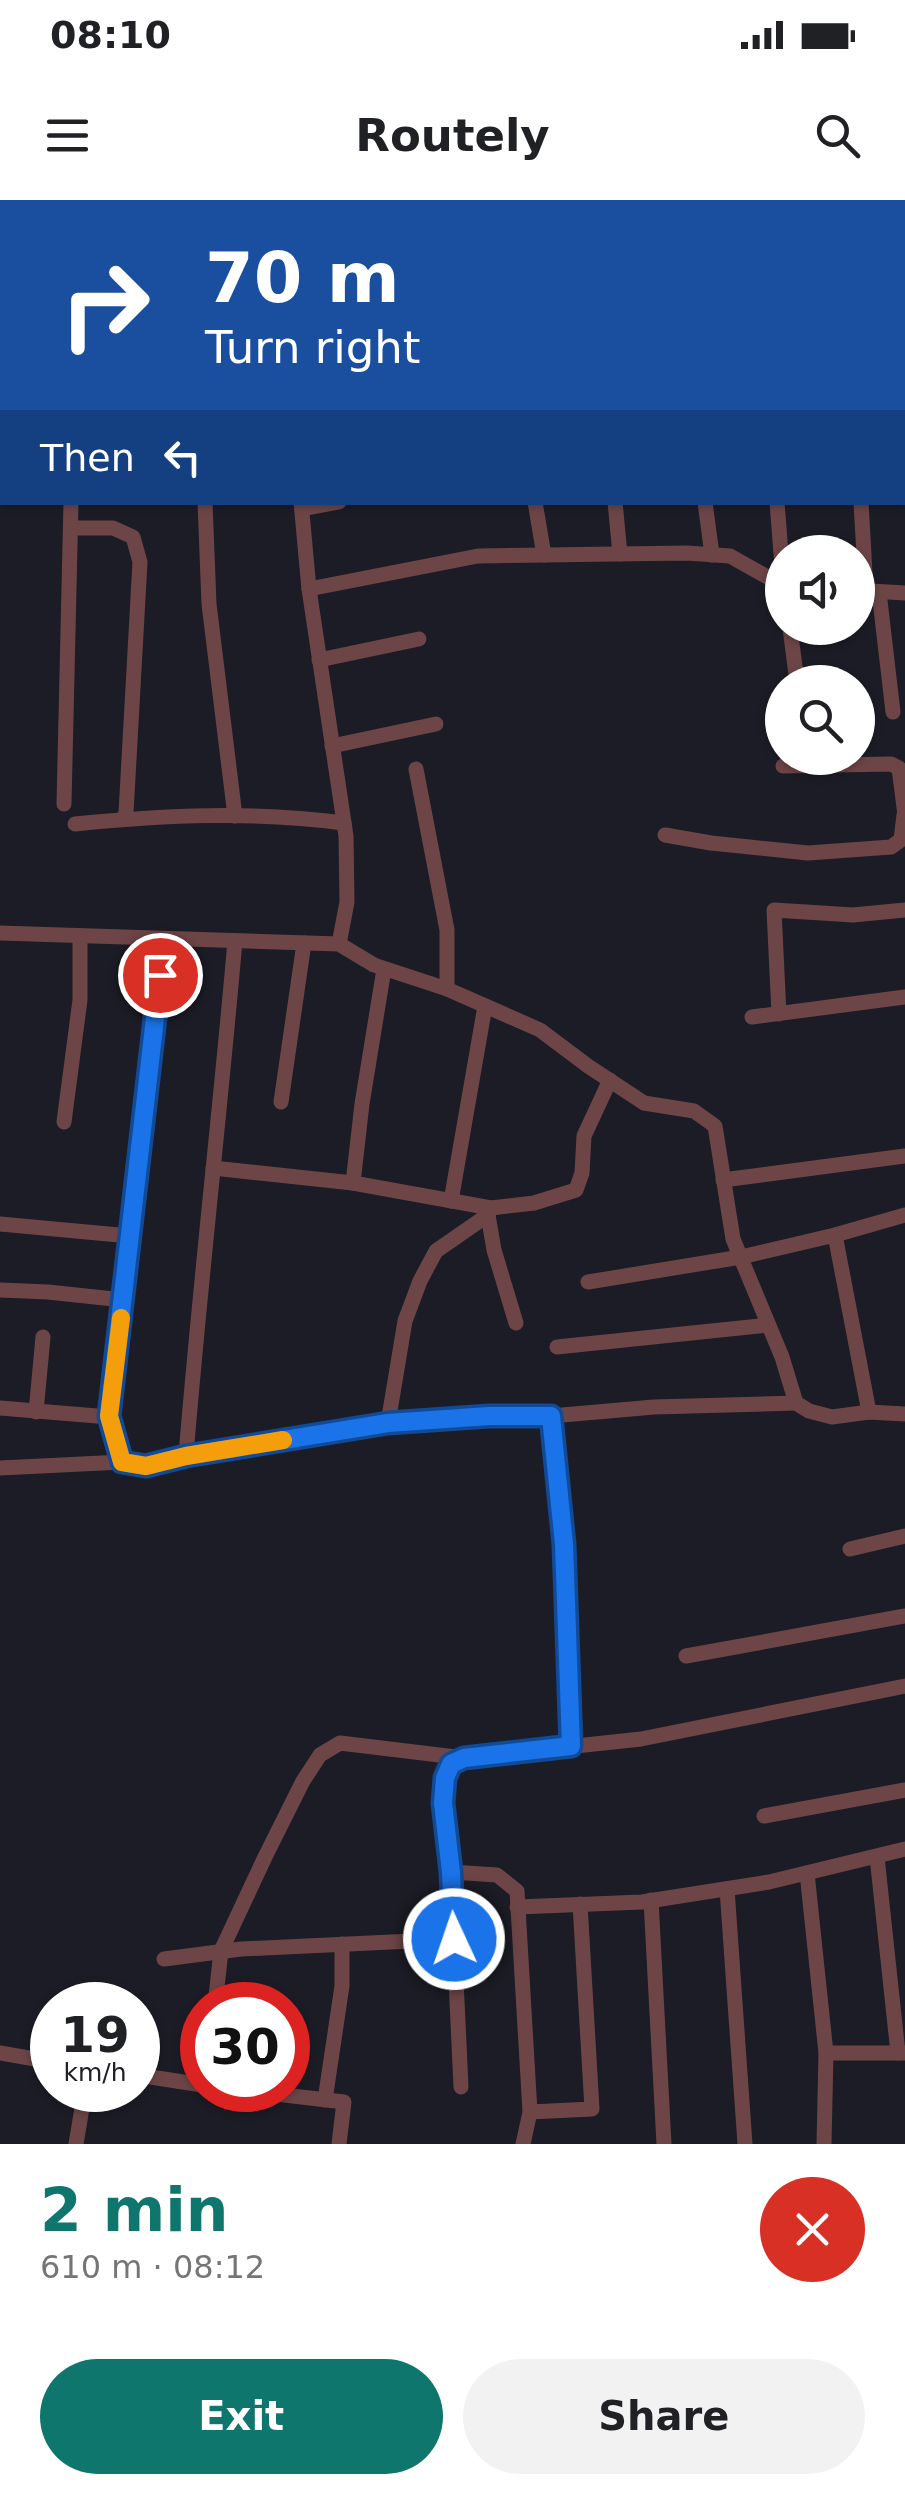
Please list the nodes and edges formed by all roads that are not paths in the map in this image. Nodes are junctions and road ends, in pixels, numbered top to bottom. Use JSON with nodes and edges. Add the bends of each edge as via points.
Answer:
{"nodes":[{"id":1,"x":71,"y":505,"type":"edge"},
{"id":2,"x":205,"y":505,"type":"edge"},
{"id":3,"x":535,"y":505,"type":"edge"},
{"id":4,"x":615,"y":505,"type":"edge"},
{"id":5,"x":705,"y":505,"type":"edge"},
{"id":6,"x":777,"y":505,"type":"edge"},
{"id":7,"x":861,"y":505,"type":"edge"},
{"id":8,"x":301,"y":506,"type":"edge"},
{"id":9,"x":71,"y":528,"type":"junction"},
{"id":10,"x":780,"y":535,"type":"edge"},
{"id":11,"x":863,"y":535,"type":"edge"},
{"id":12,"x":620,"y":554,"type":"junction"},
{"id":13,"x":544,"y":555,"type":"junction"},
{"id":14,"x":712,"y":555,"type":"junction"},
{"id":15,"x":765,"y":576,"type":"edge"},
{"id":16,"x":308,"y":589,"type":"junction"},
{"id":17,"x":875,"y":591,"type":"edge"},
{"id":18,"x":905,"y":593,"type":"edge"},
{"id":19,"x":875,"y":630,"type":"edge"},
{"id":20,"x":419,"y":638,"type":"dead end"},
{"id":21,"x":319,"y":660,"type":"junction"},
{"id":22,"x":892,"y":712,"type":"dead end"},
{"id":23,"x":436,"y":724,"type":"dead end"},
{"id":24,"x":332,"y":746,"type":"junction"},
{"id":25,"x":875,"y":764,"type":"edge"},
{"id":26,"x":416,"y":769,"type":"dead end"},
{"id":27,"x":64,"y":804,"type":"dead end"},
{"id":28,"x":904,"y":815,"type":"edge"},
{"id":29,"x":234,"y":816,"type":"junction"},
{"id":30,"x":123,"y":820,"type":"junction"},
{"id":31,"x":344,"y":823,"type":"junction"},
{"id":32,"x":75,"y":824,"type":"dead end"},
{"id":33,"x":665,"y":834,"type":"dead end"},
{"id":34,"x":905,"y":910,"type":"edge"},
{"id":35,"x":0,"y":933,"type":"edge"},
{"id":36,"x":80,"y":936,"type":"junction"},
{"id":37,"x":164,"y":939,"type":"junction"},
{"id":38,"x":234,"y":941,"type":"junction"},
{"id":39,"x":304,"y":943,"type":"junction"},
{"id":40,"x":339,"y":944,"type":"junction"},
{"id":41,"x":384,"y":969,"type":"junction"},
{"id":42,"x":447,"y":989,"type":"junction"},
{"id":43,"x":905,"y":997,"type":"edge"},
{"id":44,"x":485,"y":1006,"type":"junction"},
{"id":45,"x":779,"y":1014,"type":"junction"},
{"id":46,"x":752,"y":1017,"type":"dead end"},
{"id":47,"x":610,"y":1080,"type":"junction"},
{"id":48,"x":281,"y":1102,"type":"dead end"},
{"id":49,"x":64,"y":1122,"type":"dead end"},
{"id":50,"x":905,"y":1156,"type":"edge"},
{"id":51,"x":213,"y":1168,"type":"junction"},
{"id":52,"x":722,"y":1180,"type":"junction"},
{"id":53,"x":353,"y":1183,"type":"junction"},
{"id":54,"x":451,"y":1201,"type":"junction"},
{"id":55,"x":490,"y":1212,"type":"junction"},
{"id":56,"x":904,"y":1221,"type":"edge"},
{"id":57,"x":0,"y":1224,"type":"edge"},
{"id":58,"x":834,"y":1235,"type":"junction"},
{"id":59,"x":130,"y":1236,"type":"junction"},
{"id":60,"x":740,"y":1256,"type":"junction"},
{"id":61,"x":588,"y":1282,"type":"dead end"},
{"id":62,"x":0,"y":1290,"type":"edge"},
{"id":63,"x":123,"y":1300,"type":"junction"},
{"id":64,"x":516,"y":1323,"type":"dead end"},
{"id":65,"x":768,"y":1325,"type":"junction"},
{"id":66,"x":43,"y":1337,"type":"dead end"},
{"id":67,"x":557,"y":1347,"type":"dead end"},
{"id":68,"x":796,"y":1402,"type":"junction"},
{"id":69,"x":0,"y":1408,"type":"edge"},
{"id":70,"x":36,"y":1412,"type":"junction"},
{"id":71,"x":869,"y":1412,"type":"junction"},
{"id":72,"x":905,"y":1414,"type":"edge"},
{"id":73,"x":109,"y":1416,"type":"junction"},
{"id":74,"x":551,"y":1416,"type":"junction"},
{"id":75,"x":388,"y":1423,"type":"junction"},
{"id":76,"x":186,"y":1456,"type":"junction"},
{"id":77,"x":122,"y":1462,"type":"junction"},
{"id":78,"x":0,"y":1468,"type":"edge"},
{"id":79,"x":905,"y":1536,"type":"edge"},
{"id":80,"x":850,"y":1549,"type":"dead end"},
{"id":81,"x":905,"y":1616,"type":"edge"},
{"id":82,"x":686,"y":1656,"type":"dead end"},
{"id":83,"x":905,"y":1686,"type":"edge"},
{"id":84,"x":571,"y":1746,"type":"junction"},
{"id":85,"x":464,"y":1758,"type":"junction"},
{"id":86,"x":905,"y":1790,"type":"edge"},
{"id":87,"x":764,"y":1816,"type":"dead end"},
{"id":88,"x":905,"y":1849,"type":"edge"},
{"id":89,"x":878,"y":1857,"type":"junction"},
{"id":90,"x":451,"y":1872,"type":"junction"},
{"id":91,"x":807,"y":1873,"type":"junction"},
{"id":92,"x":727,"y":1888,"type":"junction"},
{"id":93,"x":652,"y":1900,"type":"junction"},
{"id":94,"x":580,"y":1904,"type":"junction"},
{"id":95,"x":518,"y":1907,"type":"junction"},
{"id":96,"x":454,"y":1939,"type":"junction"},
{"id":97,"x":342,"y":1944,"type":"junction"},
{"id":98,"x":221,"y":1951,"type":"junction"},
{"id":99,"x":164,"y":1959,"type":"dead end"},
{"id":100,"x":218,"y":1982,"type":"edge"},
{"id":101,"x":0,"y":2053,"type":"edge"},
{"id":102,"x":826,"y":2053,"type":"junction"},
{"id":103,"x":901,"y":2053,"type":"edge"},
{"id":104,"x":30,"y":2058,"type":"edge"},
{"id":105,"x":460,"y":2087,"type":"dead end"},
{"id":106,"x":310,"y":2098,"type":"edge"},
{"id":107,"x":326,"y":2100,"type":"junction"},
{"id":108,"x":81,"y":2112,"type":"edge"},
{"id":109,"x":530,"y":2112,"type":"junction"},
{"id":110,"x":76,"y":2144,"type":"edge"},
{"id":111,"x":339,"y":2144,"type":"edge"},
{"id":112,"x":523,"y":2144,"type":"edge"},
{"id":113,"x":664,"y":2144,"type":"edge"},
{"id":114,"x":745,"y":2144,"type":"edge"},
{"id":115,"x":824,"y":2144,"type":"edge"}],
"edges":[{"from":1,"to":9,"type":"street"},
{"from":2,"to":29,"type":"street"},
{"from":3,"to":13,"type":"street"},
{"from":4,"to":12,"type":"street"},
{"from":5,"to":14,"type":"street"},
{"from":6,"to":10,"type":"street"},
{"from":7,"to":11,"type":"street"},
{"from":8,"to":16,"type":"street"},
{"from":9,"to":27,"type":"street"},
{"from":9,"to":30,"type":"street","via":[[113,528],[134,537],[140,562]]},
{"from":12,"to":13,"type":"street"},
{"from":12,"to":14,"type":"street"},
{"from":13,"to":16,"type":"street","via":[[478,556]]},
{"from":14,"to":15,"type":"street","via":[[730,556]]},
{"from":16,"to":21,"type":"street"},
{"from":17,"to":18,"type":"street"},
{"from":19,"to":22,"type":"street"},
{"from":20,"to":21,"type":"street"},
{"from":21,"to":24,"type":"street"},
{"from":23,"to":24,"type":"street"},
{"from":24,"to":31,"type":"street"},
{"from":25,"to":28,"type":"street","via":[[899,768]]},
{"from":26,"to":42,"type":"street","via":[[446,930]]},
{"from":28,"to":33,"type":"street","via":[[900,840],[891,847],[808,853]]},
{"from":29,"to":30,"type":"street"},
{"from":29,"to":31,"type":"street"},
{"from":30,"to":32,"type":"street"},
{"from":31,"to":40,"type":"street","via":[[347,902]]},
{"from":34,"to":45,"type":"street","via":[[774,910]]},
{"from":35,"to":36,"type":"street"},
{"from":36,"to":37,"type":"street"},
{"from":36,"to":49,"type":"street","via":[[80,1000]]},
{"from":37,"to":38,"type":"street"},
{"from":37,"to":59,"type":"street"},
{"from":38,"to":39,"type":"street"},
{"from":38,"to":51,"type":"street"},
{"from":39,"to":40,"type":"street"},
{"from":39,"to":48,"type":"street"},
{"from":40,"to":41,"type":"street"},
{"from":41,"to":42,"type":"street"},
{"from":41,"to":53,"type":"street"},
{"from":42,"to":44,"type":"street"},
{"from":43,"to":45,"type":"street"},
{"from":44,"to":47,"type":"street","via":[[540,1030]]},
{"from":44,"to":54,"type":"street"},
{"from":45,"to":46,"type":"street"},
{"from":47,"to":52,"type":"street","via":[[644,1103],[694,1111],[714,1126]]},
{"from":47,"to":55,"type":"street","via":[[584,1136],[576,1190]]},
{"from":50,"to":52,"type":"street"},
{"from":51,"to":53,"type":"street"},
{"from":51,"to":76,"type":"street"},
{"from":52,"to":60,"type":"street"},
{"from":53,"to":54,"type":"street"},
{"from":54,"to":55,"type":"street"},
{"from":55,"to":64,"type":"street"},
{"from":55,"to":75,"type":"street","via":[[436,1250],[420,1281],[405,1321]]},
{"from":56,"to":58,"type":"street"},
{"from":57,"to":59,"type":"street"},
{"from":58,"to":60,"type":"street"},
{"from":58,"to":71,"type":"street"},
{"from":59,"to":63,"type":"street"},
{"from":60,"to":61,"type":"street"},
{"from":60,"to":65,"type":"street"},
{"from":62,"to":63,"type":"street"},
{"from":63,"to":73,"type":"street"},
{"from":65,"to":67,"type":"street"},
{"from":65,"to":68,"type":"street"},
{"from":66,"to":70,"type":"street"},
{"from":68,"to":71,"type":"street","via":[[832,1416]]},
{"from":68,"to":74,"type":"street"},
{"from":69,"to":70,"type":"street"},
{"from":70,"to":73,"type":"street"},
{"from":71,"to":72,"type":"street"},
{"from":73,"to":77,"type":"street"},
{"from":74,"to":75,"type":"street"},
{"from":74,"to":84,"type":"street","via":[[564,1544]]},
{"from":75,"to":76,"type":"street"},
{"from":76,"to":77,"type":"street","via":[[146,1466]]},
{"from":77,"to":78,"type":"street"},
{"from":79,"to":80,"type":"street"},
{"from":81,"to":82,"type":"street"},
{"from":83,"to":84,"type":"street","via":[[641,1739]]},
{"from":84,"to":85,"type":"street"},
{"from":85,"to":90,"type":"street","via":[[451,1764],[445,1778]]},
{"from":85,"to":98,"type":"street","via":[[340,1743],[320,1755]]},
{"from":86,"to":87,"type":"street"},
{"from":88,"to":89,"type":"street"},
{"from":89,"to":91,"type":"street"},
{"from":89,"to":103,"type":"street"},
{"from":90,"to":95,"type":"street","via":[[497,1875],[516,1891]]},
{"from":90,"to":96,"type":"street"},
{"from":91,"to":92,"type":"street"},
{"from":91,"to":102,"type":"street"},
{"from":92,"to":93,"type":"street"},
{"from":92,"to":114,"type":"street"},
{"from":93,"to":94,"type":"street"},
{"from":93,"to":113,"type":"street"},
{"from":94,"to":95,"type":"street"},
{"from":94,"to":109,"type":"street","via":[[592,2109]]},
{"from":95,"to":109,"type":"street"},
{"from":96,"to":97,"type":"street"},
{"from":96,"to":105,"type":"street"},
{"from":97,"to":98,"type":"street"},
{"from":97,"to":107,"type":"street"},
{"from":98,"to":99,"type":"street"},
{"from":98,"to":100,"type":"street"},
{"from":101,"to":104,"type":"street"},
{"from":102,"to":103,"type":"street"},
{"from":102,"to":115,"type":"street"},
{"from":106,"to":107,"type":"street"},
{"from":107,"to":111,"type":"street","via":[[344,2102]]},
{"from":108,"to":110,"type":"street"},
{"from":109,"to":112,"type":"street"}]}
